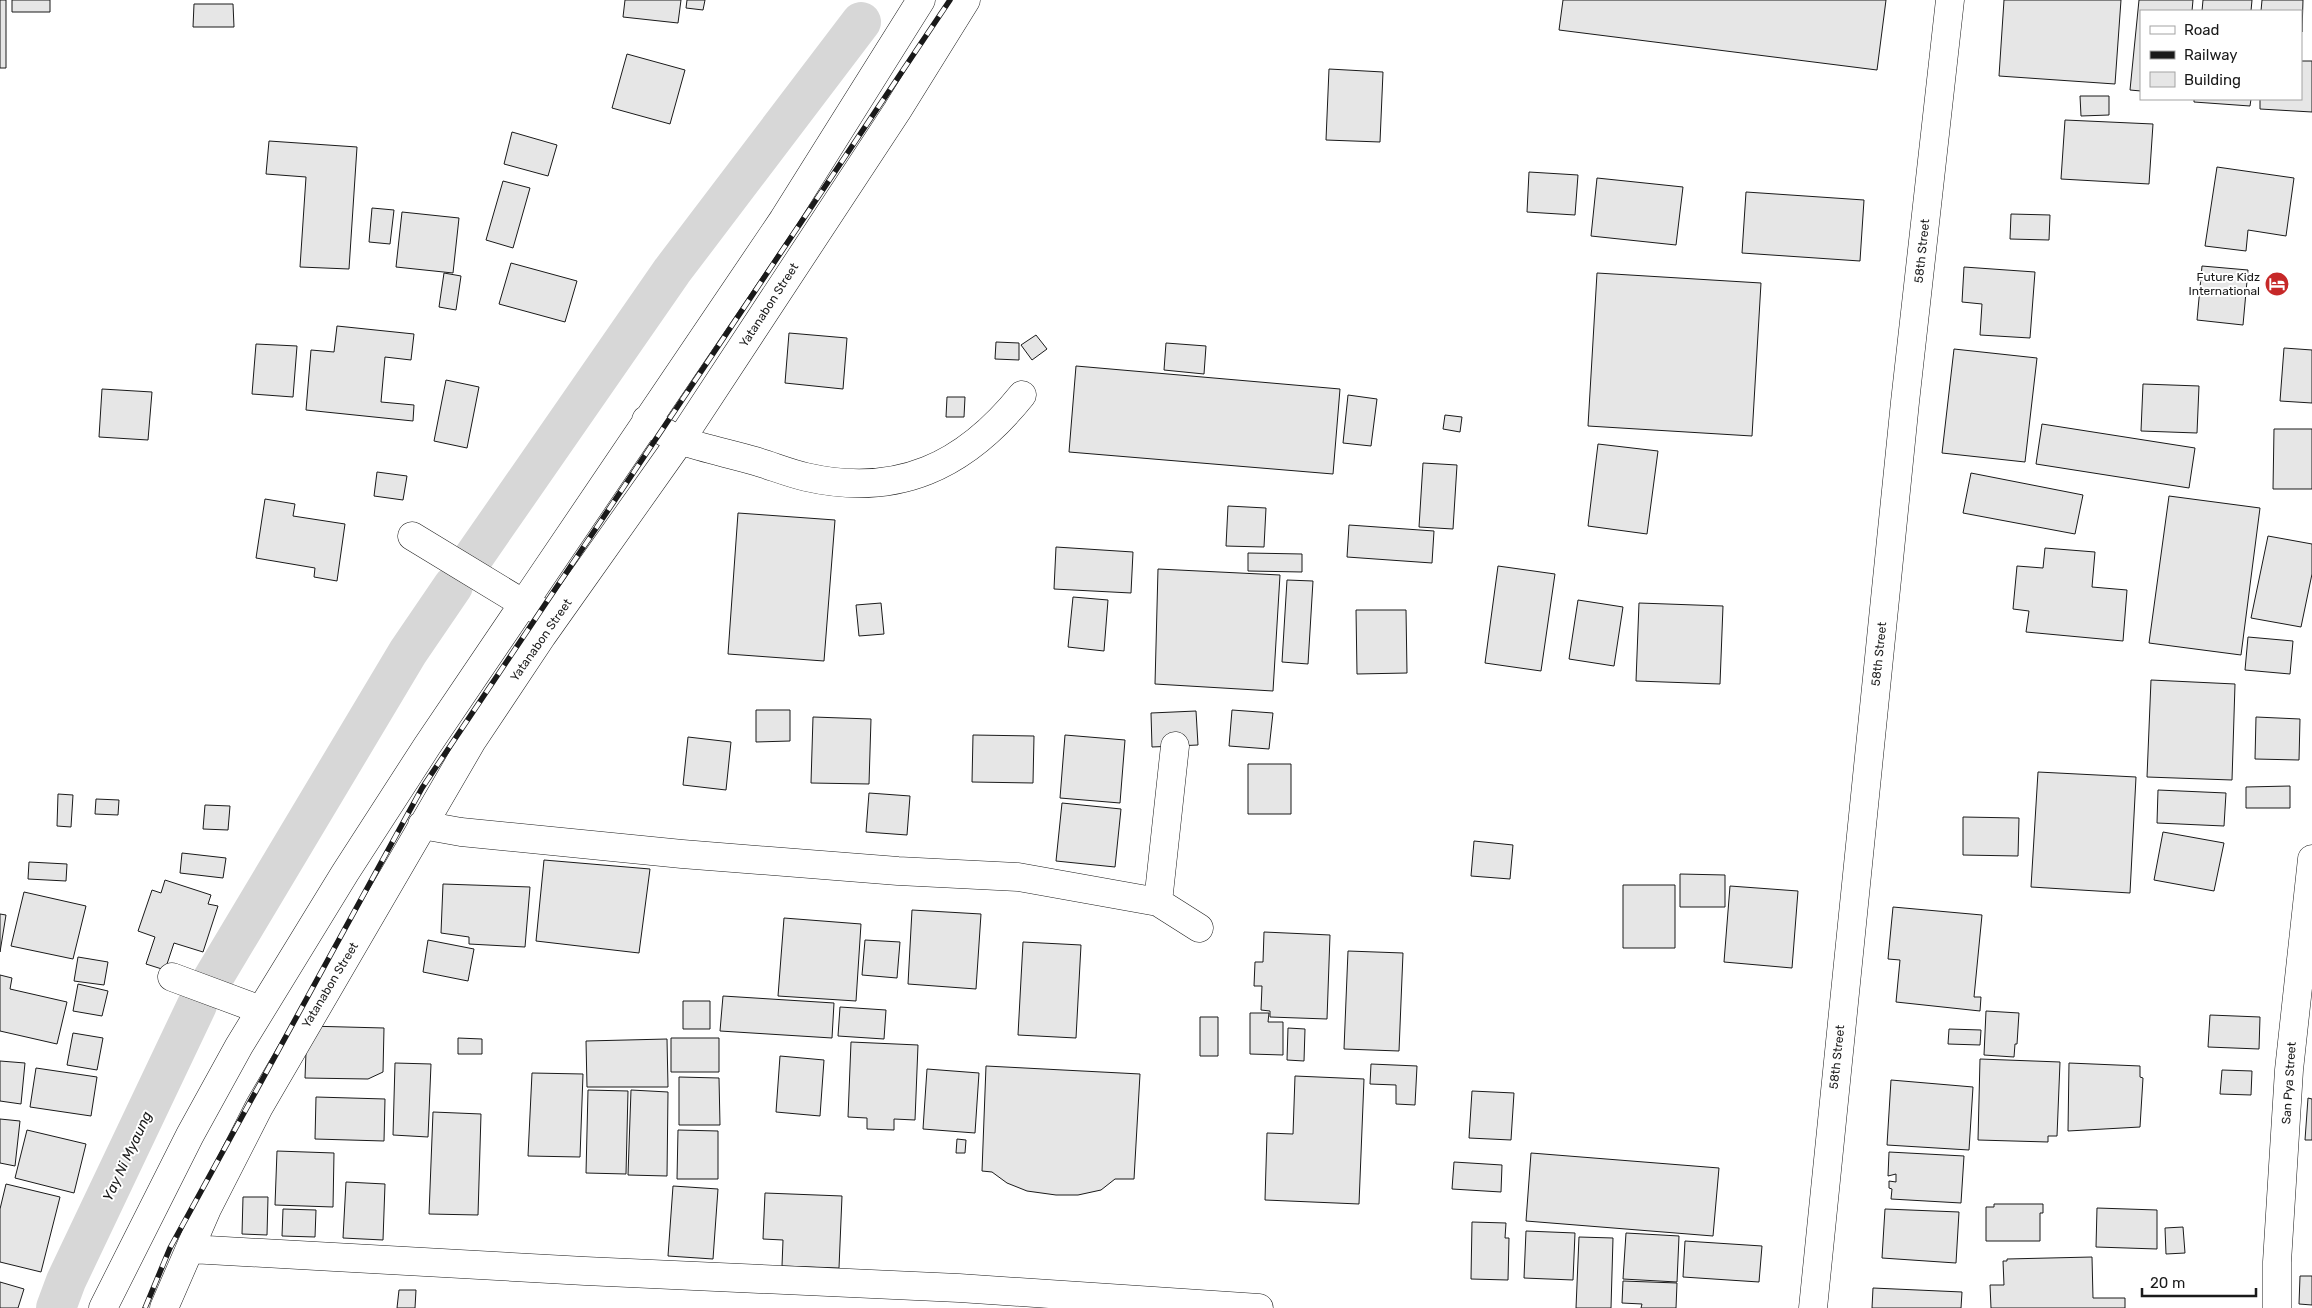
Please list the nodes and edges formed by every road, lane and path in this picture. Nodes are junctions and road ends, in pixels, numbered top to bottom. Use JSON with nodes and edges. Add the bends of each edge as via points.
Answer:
{"nodes":[{"id":1,"x":966,"y":0,"type":"edge"},
{"id":2,"x":1950,"y":0,"type":"edge"},
{"id":3,"x":918,"y":1,"type":"edge"},
{"id":4,"x":783,"y":220,"type":"junction"},
{"id":5,"x":812,"y":241,"type":"junction"},
{"id":6,"x":1022,"y":395,"type":"dead end"},
{"id":7,"x":646,"y":420,"type":"junction"},
{"id":8,"x":680,"y":441,"type":"junction"},
{"id":9,"x":412,"y":536,"type":"dead end"},
{"id":10,"x":524,"y":604,"type":"junction"},
{"id":11,"x":555,"y":618,"type":"junction"},
{"id":12,"x":1175,"y":746,"type":"dead end"},
{"id":13,"x":422,"y":825,"type":"junction"},
{"id":14,"x":2312,"y":859,"type":"edge"},
{"id":15,"x":1158,"y":902,"type":"junction"},
{"id":16,"x":1199,"y":928,"type":"dead end"},
{"id":17,"x":172,"y":977,"type":"dead end"},
{"id":18,"x":261,"y":1010,"type":"junction"},
{"id":19,"x":190,"y":1249,"type":"junction"},
{"id":20,"x":959,"y":1298,"type":"edge"},
{"id":21,"x":102,"y":1308,"type":"edge"},
{"id":22,"x":164,"y":1308,"type":"edge"},
{"id":23,"x":1259,"y":1308,"type":"edge"},
{"id":24,"x":1812,"y":1308,"type":"edge"},
{"id":25,"x":2277,"y":1308,"type":"edge"}],
"edges":[{"from":1,"to":5,"type":"street","name":"Yatanabon Street"},
{"from":2,"to":24,"type":"street","name":"58th Street"},
{"from":3,"to":4,"type":"street"},
{"from":4,"to":5,"type":"street"},
{"from":4,"to":7,"type":"street"},
{"from":5,"to":8,"type":"street","name":"Yatanabon Street"},
{"from":6,"to":8,"type":"street","via":[[1002,420],[969,449],[913,477],[890,483],[837,482],[806,477]]},
{"from":7,"to":8,"type":"street"},
{"from":7,"to":10,"type":"street"},
{"from":8,"to":11,"type":"street","name":"Yatanabon Street"},
{"from":9,"to":10,"type":"street"},
{"from":10,"to":11,"type":"street"},
{"from":10,"to":18,"type":"street","via":[[427,746]]},
{"from":11,"to":13,"type":"street","name":"Yatanabon Street","via":[[472,741]]},
{"from":12,"to":15,"type":"street"},
{"from":13,"to":15,"type":"street","via":[[461,832],[682,854],[1018,877]]},
{"from":13,"to":19,"type":"street","name":"Yatanabon Street","via":[[259,1106]]},
{"from":14,"to":25,"type":"street","name":"San Pya Street","via":[[2289,1070]]},
{"from":15,"to":16,"type":"street"},
{"from":17,"to":18,"type":"street"},
{"from":18,"to":21,"type":"street","via":[[190,1135]]},
{"from":19,"to":20,"type":"street","via":[[604,1272]]},
{"from":19,"to":22,"type":"street","name":"Yatanabon Street"},
{"from":20,"to":23,"type":"street"}]}
